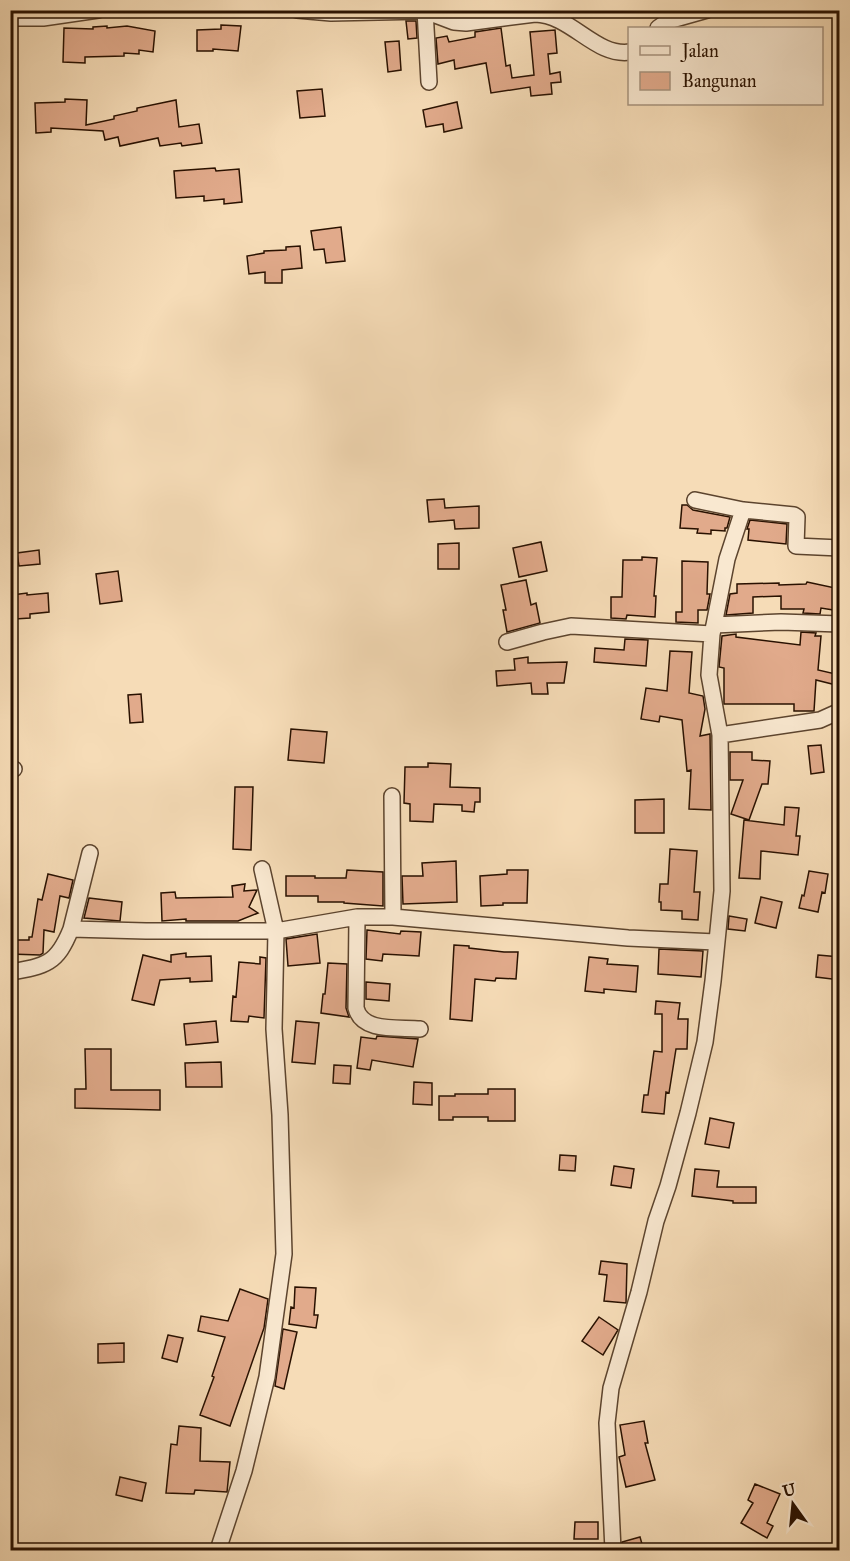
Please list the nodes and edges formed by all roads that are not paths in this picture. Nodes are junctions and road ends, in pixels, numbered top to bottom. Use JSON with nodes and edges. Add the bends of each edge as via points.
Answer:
{"nodes":[{"id":1,"x":98,"y":10,"type":"edge"},
{"id":2,"x":297,"y":10,"type":"edge"},
{"id":3,"x":707,"y":10,"type":"edge"},
{"id":4,"x":425,"y":11,"type":"edge"},
{"id":5,"x":10,"y":18,"type":"edge"},
{"id":6,"x":659,"y":27,"type":"edge"},
{"id":7,"x":628,"y":52,"type":"edge"},
{"id":8,"x":429,"y":82,"type":"dead end"},
{"id":9,"x":695,"y":500,"type":"dead end"},
{"id":10,"x":743,"y":510,"type":"junction"},
{"id":11,"x":840,"y":548,"type":"edge"},
{"id":12,"x":840,"y":624,"type":"edge"},
{"id":13,"x":713,"y":629,"type":"junction"},
{"id":14,"x":507,"y":642,"type":"dead end"},
{"id":15,"x":840,"y":711,"type":"edge"},
{"id":16,"x":720,"y":735,"type":"junction"},
{"id":17,"x":392,"y":796,"type":"dead end"},
{"id":18,"x":90,"y":853,"type":"dead end"},
{"id":19,"x":262,"y":869,"type":"dead end"},
{"id":20,"x":357,"y":917,"type":"junction"},
{"id":21,"x":393,"y":917,"type":"junction"},
{"id":22,"x":71,"y":929,"type":"junction"},
{"id":23,"x":276,"y":931,"type":"junction"},
{"id":24,"x":716,"y":942,"type":"junction"},
{"id":25,"x":10,"y":972,"type":"edge"},
{"id":26,"x":420,"y":1029,"type":"dead end"},
{"id":27,"x":218,"y":1551,"type":"edge"},
{"id":28,"x":614,"y":1551,"type":"edge"}],
"edges":[{"from":1,"to":5,"type":"street"},
{"from":2,"to":4,"type":"street"},
{"from":3,"to":6,"type":"street"},
{"from":4,"to":7,"type":"street","via":[[466,23],[551,15],[608,51]]},
{"from":4,"to":8,"type":"street"},
{"from":9,"to":10,"type":"street"},
{"from":10,"to":11,"type":"street","via":[[798,517],[796,546]]},
{"from":10,"to":13,"type":"street","via":[[727,559]]},
{"from":12,"to":13,"type":"street","via":[[780,622]]},
{"from":13,"to":14,"type":"street","via":[[571,626]]},
{"from":13,"to":16,"type":"street","via":[[709,675]]},
{"from":15,"to":16,"type":"street","via":[[820,720]]},
{"from":16,"to":24,"type":"street","via":[[722,891]]},
{"from":17,"to":21,"type":"street"},
{"from":18,"to":22,"type":"street"},
{"from":19,"to":23,"type":"street"},
{"from":20,"to":21,"type":"street"},
{"from":20,"to":23,"type":"street"},
{"from":20,"to":26,"type":"street","via":[[359,1017],[369,1025]]},
{"from":21,"to":24,"type":"street"},
{"from":22,"to":23,"type":"street"},
{"from":22,"to":25,"type":"street","via":[[62,950],[52,960]]},
{"from":23,"to":27,"type":"street","via":[[274,1029],[284,1254],[267,1377],[244,1471]]},
{"from":24,"to":28,"type":"street","via":[[705,1042],[610,1388],[607,1423]]}]}
